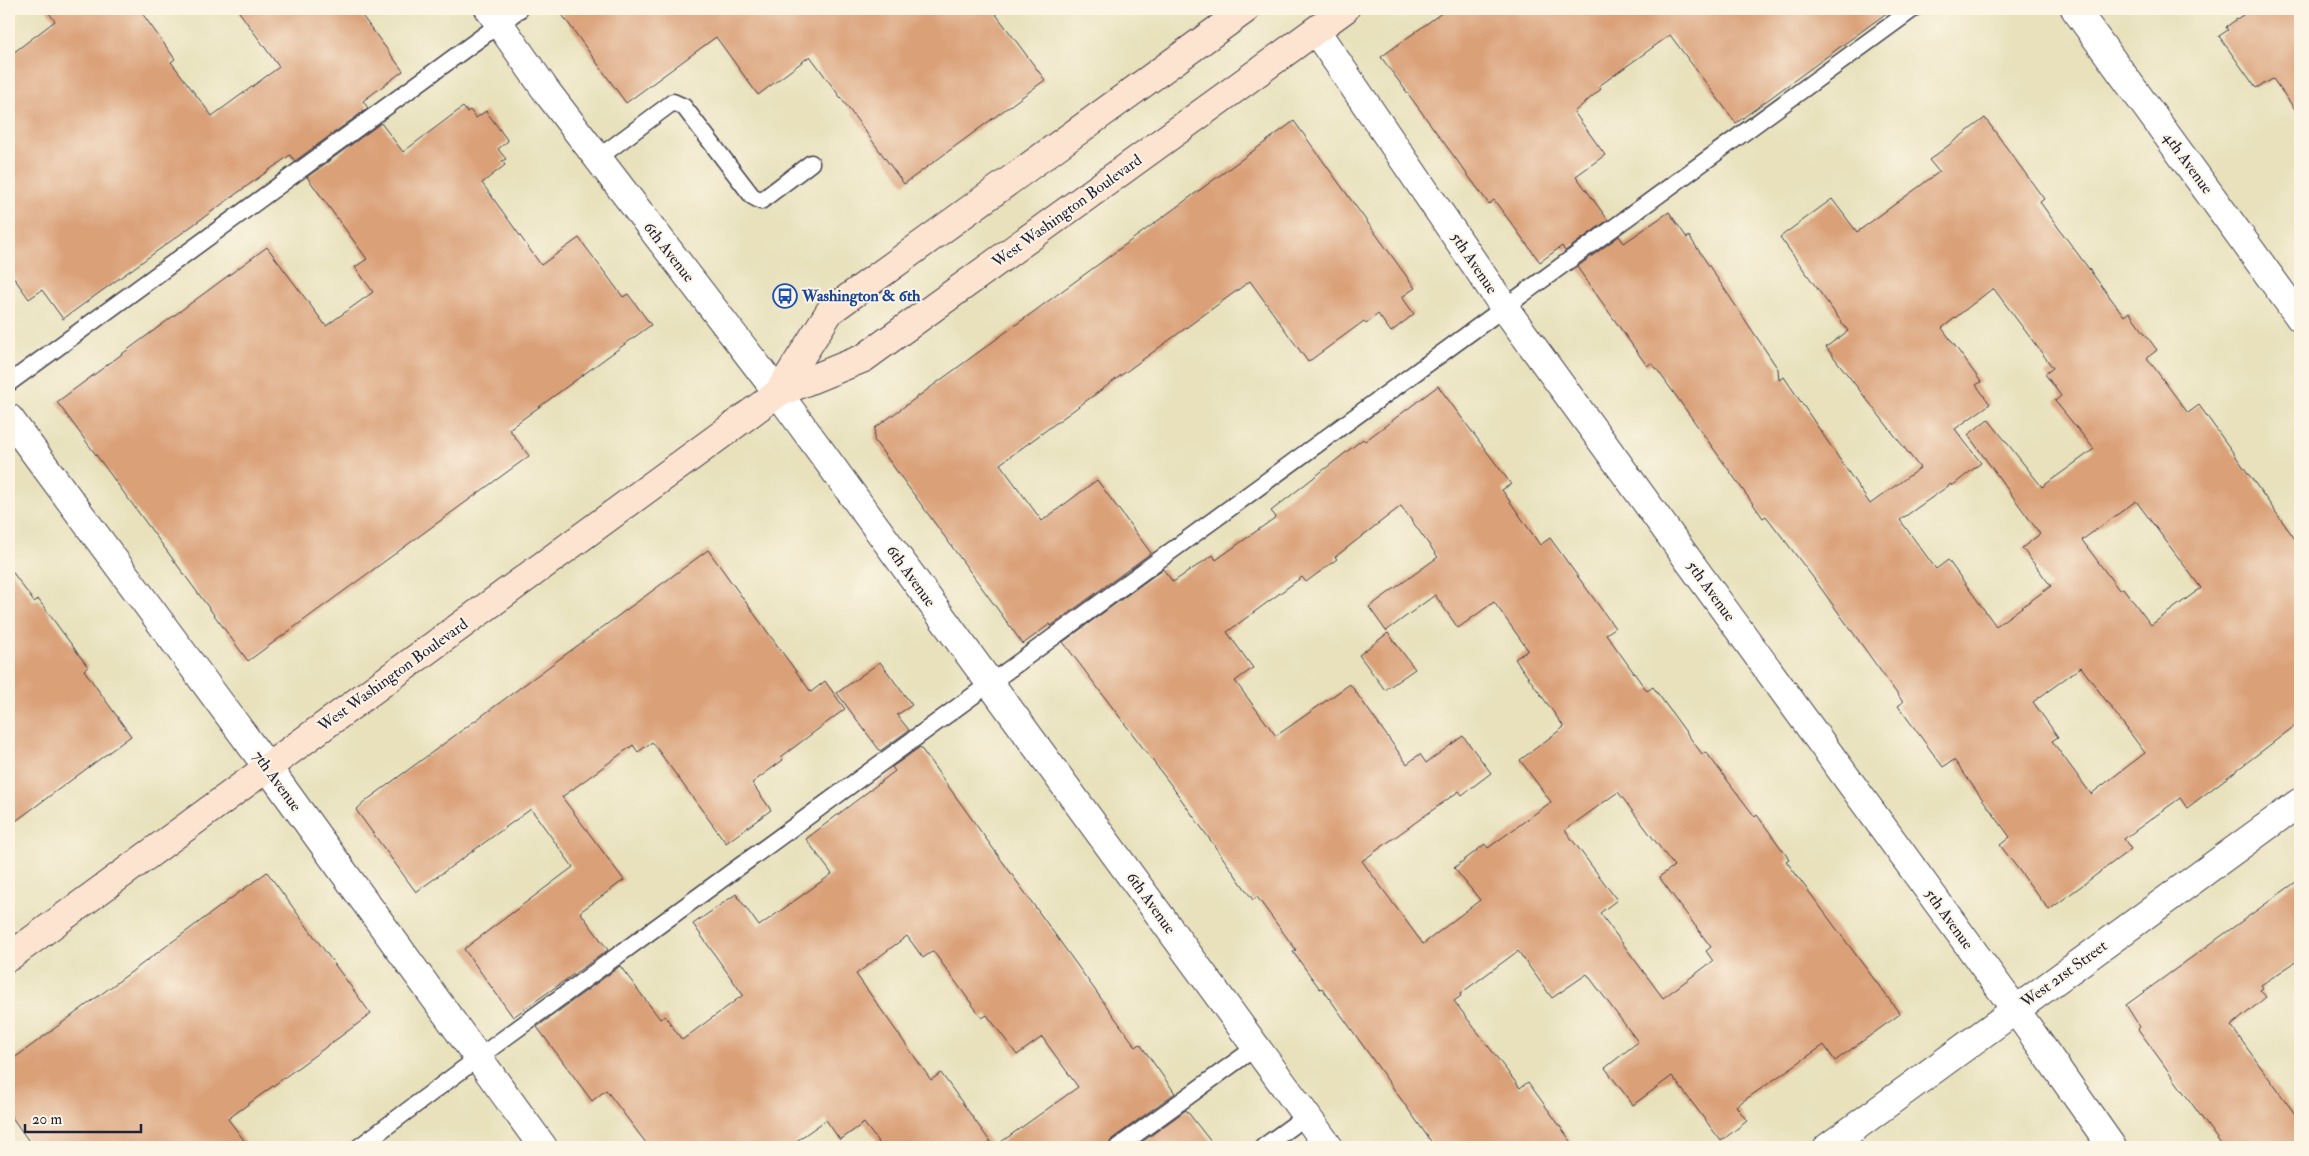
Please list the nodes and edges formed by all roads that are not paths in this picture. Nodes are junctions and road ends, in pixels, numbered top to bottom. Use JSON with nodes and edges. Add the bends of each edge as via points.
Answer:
{"nodes":[{"id":1,"x":1246,"y":9,"type":"edge"},
{"id":2,"x":1345,"y":9,"type":"edge"},
{"id":3,"x":1913,"y":9,"type":"edge"},
{"id":4,"x":2075,"y":9,"type":"edge"},
{"id":5,"x":503,"y":14,"type":"edge"},
{"id":6,"x":1316,"y":31,"type":"junction"},
{"id":7,"x":598,"y":158,"type":"junction"},
{"id":8,"x":811,"y":163,"type":"dead end"},
{"id":9,"x":1504,"y":307,"type":"junction"},
{"id":10,"x":2300,"y":318,"type":"edge"},
{"id":11,"x":9,"y":383,"type":"edge"},
{"id":12,"x":778,"y":393,"type":"junction"},
{"id":13,"x":9,"y":418,"type":"edge"},
{"id":14,"x":990,"y":684,"type":"junction"},
{"id":15,"x":268,"y":768,"type":"junction"},
{"id":16,"x":2300,"y":802,"type":"edge"},
{"id":17,"x":9,"y":958,"type":"edge"},
{"id":18,"x":2015,"y":1009,"type":"junction"},
{"id":19,"x":1256,"y":1047,"type":"junction"},
{"id":20,"x":478,"y":1058,"type":"junction"},
{"id":21,"x":1306,"y":1116,"type":"junction"},
{"id":22,"x":359,"y":1147,"type":"edge"},
{"id":23,"x":543,"y":1147,"type":"edge"},
{"id":24,"x":1118,"y":1147,"type":"edge"},
{"id":25,"x":1263,"y":1147,"type":"edge"},
{"id":26,"x":1329,"y":1147,"type":"edge"},
{"id":27,"x":1828,"y":1147,"type":"edge"},
{"id":28,"x":2112,"y":1147,"type":"edge"}],
"edges":[{"from":1,"to":12,"type":"main road","name":"West Washington Boulevard","via":[[830,311]]},
{"from":2,"to":6,"type":"main road","name":"West Washington Boulevard"},
{"from":3,"to":9,"type":"lane"},
{"from":4,"to":10,"type":"street","name":"4th Avenue"},
{"from":5,"to":7,"type":"street","name":"6th Avenue","via":[[547,92]]},
{"from":5,"to":11,"type":"lane"},
{"from":6,"to":9,"type":"street","name":"5th Avenue"},
{"from":6,"to":12,"type":"main road","name":"West Washington Boulevard","via":[[864,358]]},
{"from":7,"to":8,"type":"lane","via":[[673,102],[684,107],[752,196],[760,201]]},
{"from":7,"to":12,"type":"street","name":"6th Avenue"},
{"from":9,"to":14,"type":"lane"},
{"from":9,"to":18,"type":"street","name":"5th Avenue"},
{"from":12,"to":14,"type":"street","name":"6th Avenue"},
{"from":12,"to":15,"type":"main road","name":"West Washington Boulevard"},
{"from":13,"to":15,"type":"street","name":"7th Avenue"},
{"from":14,"to":19,"type":"street","name":"6th Avenue"},
{"from":14,"to":20,"type":"lane"},
{"from":15,"to":17,"type":"main road","name":"West Washington Boulevard"},
{"from":15,"to":20,"type":"street","name":"7th Avenue"},
{"from":16,"to":18,"type":"street","name":"West 21st Street"},
{"from":18,"to":27,"type":"street","name":"West 21st Street"},
{"from":18,"to":28,"type":"street","name":"5th Avenue"},
{"from":19,"to":21,"type":"street","name":"6th Avenue"},
{"from":19,"to":24,"type":"lane"},
{"from":20,"to":22,"type":"lane"},
{"from":20,"to":23,"type":"street","name":"7th Avenue"},
{"from":21,"to":25,"type":"lane"},
{"from":21,"to":26,"type":"street","name":"6th Avenue"}]}
